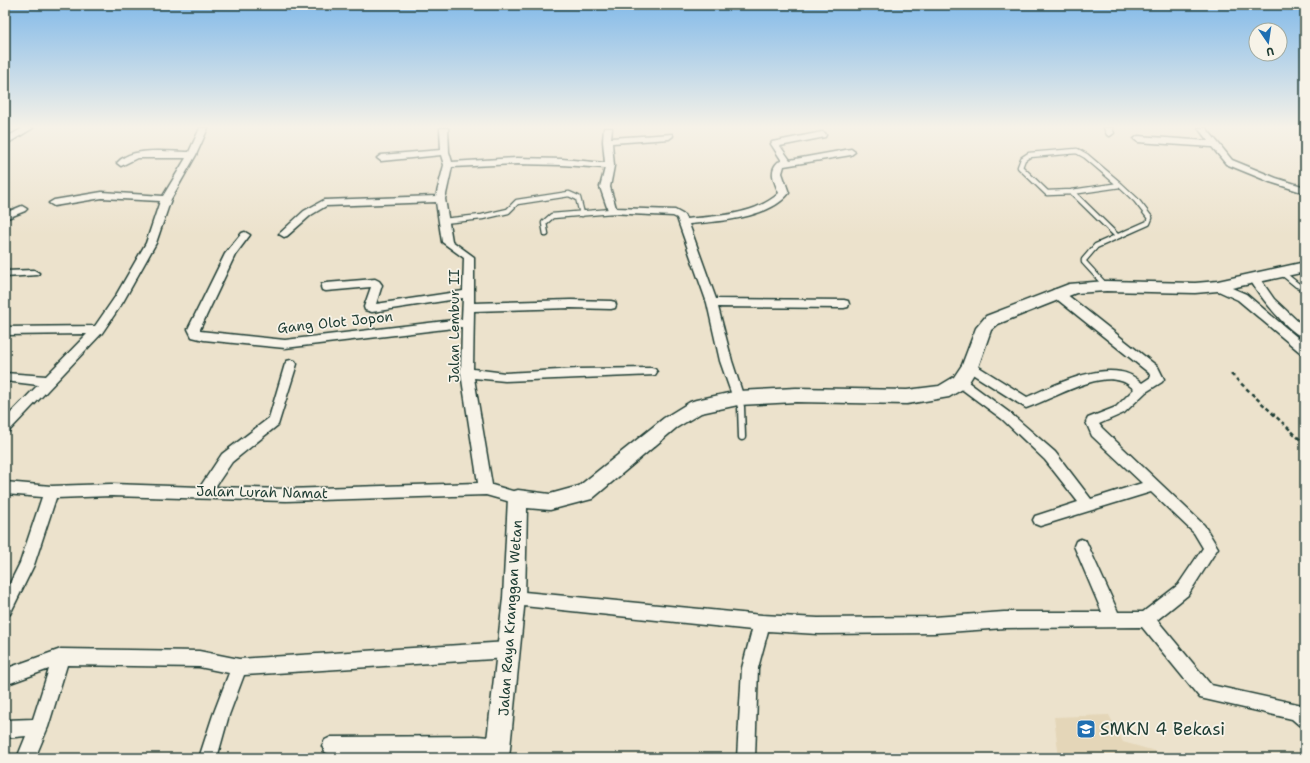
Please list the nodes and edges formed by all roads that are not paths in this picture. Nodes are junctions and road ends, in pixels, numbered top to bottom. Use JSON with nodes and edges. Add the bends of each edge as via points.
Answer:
{"nodes":[{"id":1,"x":187,"y":164,"type":"edge"},
{"id":2,"x":472,"y":164,"type":"edge"},
{"id":3,"x":581,"y":164,"type":"edge"},
{"id":4,"x":784,"y":164,"type":"edge"},
{"id":5,"x":1021,"y":164,"type":"edge"},
{"id":6,"x":1095,"y":164,"type":"edge"},
{"id":7,"x":1233,"y":164,"type":"edge"},
{"id":8,"x":448,"y":165,"type":"joint"},
{"id":9,"x":610,"y":166,"type":"joint"},
{"id":10,"x":1120,"y":185,"type":"junction"},
{"id":11,"x":1305,"y":190,"type":"edge"},
{"id":12,"x":1072,"y":192,"type":"junction"},
{"id":13,"x":166,"y":198,"type":"junction"},
{"id":14,"x":440,"y":199,"type":"junction"},
{"id":15,"x":54,"y":203,"type":"dead end"},
{"id":16,"x":22,"y":209,"type":"dead end"},
{"id":17,"x":612,"y":211,"type":"junction"},
{"id":18,"x":582,"y":214,"type":"junction"},
{"id":19,"x":5,"y":216,"type":"edge"},
{"id":20,"x":444,"y":221,"type":"junction"},
{"id":21,"x":684,"y":222,"type":"junction"},
{"id":22,"x":284,"y":234,"type":"dead end"},
{"id":23,"x":546,"y":234,"type":"dead end"},
{"id":24,"x":245,"y":236,"type":"dead end"},
{"id":25,"x":1117,"y":236,"type":"junction"},
{"id":26,"x":1305,"y":267,"type":"edge"},
{"id":27,"x":1281,"y":272,"type":"junction"},
{"id":28,"x":34,"y":273,"type":"dead end"},
{"id":29,"x":5,"y":274,"type":"edge"},
{"id":30,"x":1254,"y":278,"type":"junction"},
{"id":31,"x":1106,"y":286,"type":"junction"},
{"id":32,"x":1218,"y":286,"type":"junction"},
{"id":33,"x":326,"y":287,"type":"dead end"},
{"id":34,"x":1305,"y":288,"type":"edge"},
{"id":35,"x":1057,"y":293,"type":"junction"},
{"id":36,"x":468,"y":294,"type":"junction"},
{"id":37,"x":712,"y":303,"type":"junction"},
{"id":38,"x":844,"y":304,"type":"dead end"},
{"id":39,"x":610,"y":305,"type":"dead end"},
{"id":40,"x":468,"y":307,"type":"junction"},
{"id":41,"x":469,"y":322,"type":"junction"},
{"id":42,"x":98,"y":330,"type":"junction"},
{"id":43,"x":5,"y":331,"type":"edge"},
{"id":44,"x":1305,"y":334,"type":"edge"},
{"id":45,"x":1305,"y":350,"type":"edge"},
{"id":46,"x":291,"y":364,"type":"dead end"},
{"id":47,"x":651,"y":372,"type":"dead end"},
{"id":48,"x":467,"y":373,"type":"junction"},
{"id":49,"x":965,"y":374,"type":"junction"},
{"id":50,"x":5,"y":377,"type":"edge"},
{"id":51,"x":49,"y":381,"type":"junction"},
{"id":52,"x":1142,"y":389,"type":"junction"},
{"id":53,"x":738,"y":398,"type":"junction"},
{"id":54,"x":5,"y":427,"type":"edge"},
{"id":55,"x":742,"y":437,"type":"dead end"},
{"id":56,"x":1153,"y":486,"type":"junction"},
{"id":57,"x":5,"y":488,"type":"edge"},
{"id":58,"x":486,"y":489,"type":"junction"},
{"id":59,"x":51,"y":492,"type":"junction"},
{"id":60,"x":205,"y":492,"type":"junction"},
{"id":61,"x":518,"y":498,"type":"junction"},
{"id":62,"x":1090,"y":506,"type":"junction"},
{"id":63,"x":1040,"y":520,"type":"dead end"},
{"id":64,"x":1081,"y":546,"type":"dead end"},
{"id":65,"x":514,"y":598,"type":"junction"},
{"id":66,"x":5,"y":609,"type":"edge"},
{"id":67,"x":1113,"y":619,"type":"junction"},
{"id":68,"x":1146,"y":619,"type":"junction"},
{"id":69,"x":762,"y":623,"type":"junction"},
{"id":70,"x":508,"y":650,"type":"junction"},
{"id":71,"x":61,"y":657,"type":"junction"},
{"id":72,"x":239,"y":667,"type":"junction"},
{"id":73,"x":5,"y":677,"type":"edge"},
{"id":74,"x":1305,"y":719,"type":"edge"},
{"id":75,"x":39,"y":727,"type":"junction"},
{"id":76,"x":5,"y":729,"type":"edge"},
{"id":77,"x":331,"y":746,"type":"dead end"},
{"id":78,"x":498,"y":752,"type":"edge"},
{"id":79,"x":26,"y":758,"type":"edge"},
{"id":80,"x":208,"y":758,"type":"edge"},
{"id":81,"x":746,"y":758,"type":"edge"}],
"edges":[{"from":1,"to":13,"type":"street"},
{"from":2,"to":8,"type":"street"},
{"from":3,"to":9,"type":"street"},
{"from":4,"to":21,"type":"street","via":[[776,170],[784,193],[775,201],[736,215]]},
{"from":5,"to":12,"type":"lane","via":[[1020,167],[1047,194]]},
{"from":6,"to":10,"type":"lane"},
{"from":7,"to":11,"type":"street"},
{"from":8,"to":14,"type":"street","name":"Jalan Lembur II"},
{"from":9,"to":17,"type":"street","via":[[605,187]]},
{"from":10,"to":12,"type":"lane"},
{"from":10,"to":25,"type":"lane","via":[[1145,208],[1150,218],[1143,226]]},
{"from":12,"to":25,"type":"lane"},
{"from":13,"to":15,"type":"street","via":[[102,195]]},
{"from":13,"to":42,"type":"street","via":[[151,243]]},
{"from":14,"to":20,"type":"street","name":"Jalan Lembur II"},
{"from":14,"to":22,"type":"street","via":[[324,203],[309,211]]},
{"from":16,"to":19,"type":"street"},
{"from":17,"to":18,"type":"lane"},
{"from":17,"to":21,"type":"street","via":[[674,213]]},
{"from":18,"to":20,"type":"lane","via":[[578,198],[569,194],[517,202],[508,211],[482,217]]},
{"from":18,"to":23,"type":"lane","via":[[552,216],[544,223]]},
{"from":20,"to":36,"type":"street","name":"Jalan Lembur II","via":[[447,242],[469,257]]},
{"from":21,"to":37,"type":"street"},
{"from":24,"to":41,"type":"street","name":"Gang Olot Jopon","via":[[230,254],[194,329],[196,334],[285,344]]},
{"from":25,"to":31,"type":"lane","via":[[1096,246],[1084,260]]},
{"from":26,"to":27,"type":"main road"},
{"from":27,"to":30,"type":"main road"},
{"from":27,"to":34,"type":"lane"},
{"from":28,"to":29,"type":"street"},
{"from":30,"to":32,"type":"main road"},
{"from":30,"to":44,"type":"street","via":[[1275,308]]},
{"from":31,"to":32,"type":"main road"},
{"from":31,"to":35,"type":"main road","via":[[1074,288]]},
{"from":32,"to":45,"type":"street","via":[[1242,297]]},
{"from":33,"to":36,"type":"street","via":[[376,284],[370,307],[372,308]]},
{"from":35,"to":49,"type":"main road","via":[[992,320],[984,328]]},
{"from":35,"to":52,"type":"street","via":[[1157,374],[1158,379]]},
{"from":36,"to":40,"type":"street","name":"Jalan Lembur II"},
{"from":37,"to":38,"type":"street"},
{"from":37,"to":53,"type":"street"},
{"from":39,"to":40,"type":"street"},
{"from":40,"to":41,"type":"street","name":"Jalan Lembur II"},
{"from":41,"to":48,"type":"street","name":"Jalan Lembur II"},
{"from":42,"to":43,"type":"street"},
{"from":42,"to":51,"type":"street"},
{"from":46,"to":60,"type":"street","via":[[274,421],[227,458]]},
{"from":47,"to":48,"type":"street","via":[[505,377]]},
{"from":48,"to":58,"type":"street","name":"Jalan Lembur II"},
{"from":49,"to":52,"type":"street","via":[[1026,403],[1069,384],[1109,374],[1122,376]]},
{"from":49,"to":53,"type":"main road","via":[[943,392],[907,397],[796,395]]},
{"from":49,"to":62,"type":"street","via":[[1050,456]]},
{"from":50,"to":51,"type":"street"},
{"from":51,"to":54,"type":"street"},
{"from":52,"to":56,"type":"street","via":[[1120,410],[1092,422],[1097,432]]},
{"from":53,"to":55,"type":"lane","via":[[741,407]]},
{"from":53,"to":61,"type":"main road","via":[[696,407],[677,419],[585,493],[550,502]]},
{"from":56,"to":62,"type":"street"},
{"from":56,"to":68,"type":"street","via":[[1199,529],[1211,548],[1183,590]]},
{"from":57,"to":59,"type":"street","name":"Jalan Lurah Namat"},
{"from":58,"to":60,"type":"street","name":"Jalan Lurah Namat","via":[[286,495]]},
{"from":58,"to":61,"type":"street","name":"Jalan Lurah Namat"},
{"from":59,"to":60,"type":"street","name":"Jalan Lurah Namat"},
{"from":59,"to":66,"type":"street","via":[[27,565]]},
{"from":61,"to":65,"type":"main road","name":"Jalan Raya Kranggan Wetan"},
{"from":62,"to":63,"type":"street"},
{"from":64,"to":67,"type":"street"},
{"from":65,"to":69,"type":"street"},
{"from":65,"to":70,"type":"main road","name":"Jalan Raya Kranggan Wetan"},
{"from":67,"to":68,"type":"street"},
{"from":67,"to":69,"type":"street","via":[[1004,620],[876,626]]},
{"from":68,"to":74,"type":"street","via":[[1206,692],[1296,711]]},
{"from":69,"to":81,"type":"street","via":[[750,668]]},
{"from":70,"to":72,"type":"street"},
{"from":70,"to":78,"type":"main road","name":"Jalan Raya Kranggan Wetan"},
{"from":71,"to":72,"type":"street","via":[[199,659]]},
{"from":71,"to":73,"type":"street"},
{"from":71,"to":75,"type":"street"},
{"from":72,"to":80,"type":"street"},
{"from":75,"to":76,"type":"street"},
{"from":75,"to":79,"type":"street"},
{"from":77,"to":78,"type":"street","via":[[478,745]]}]}
